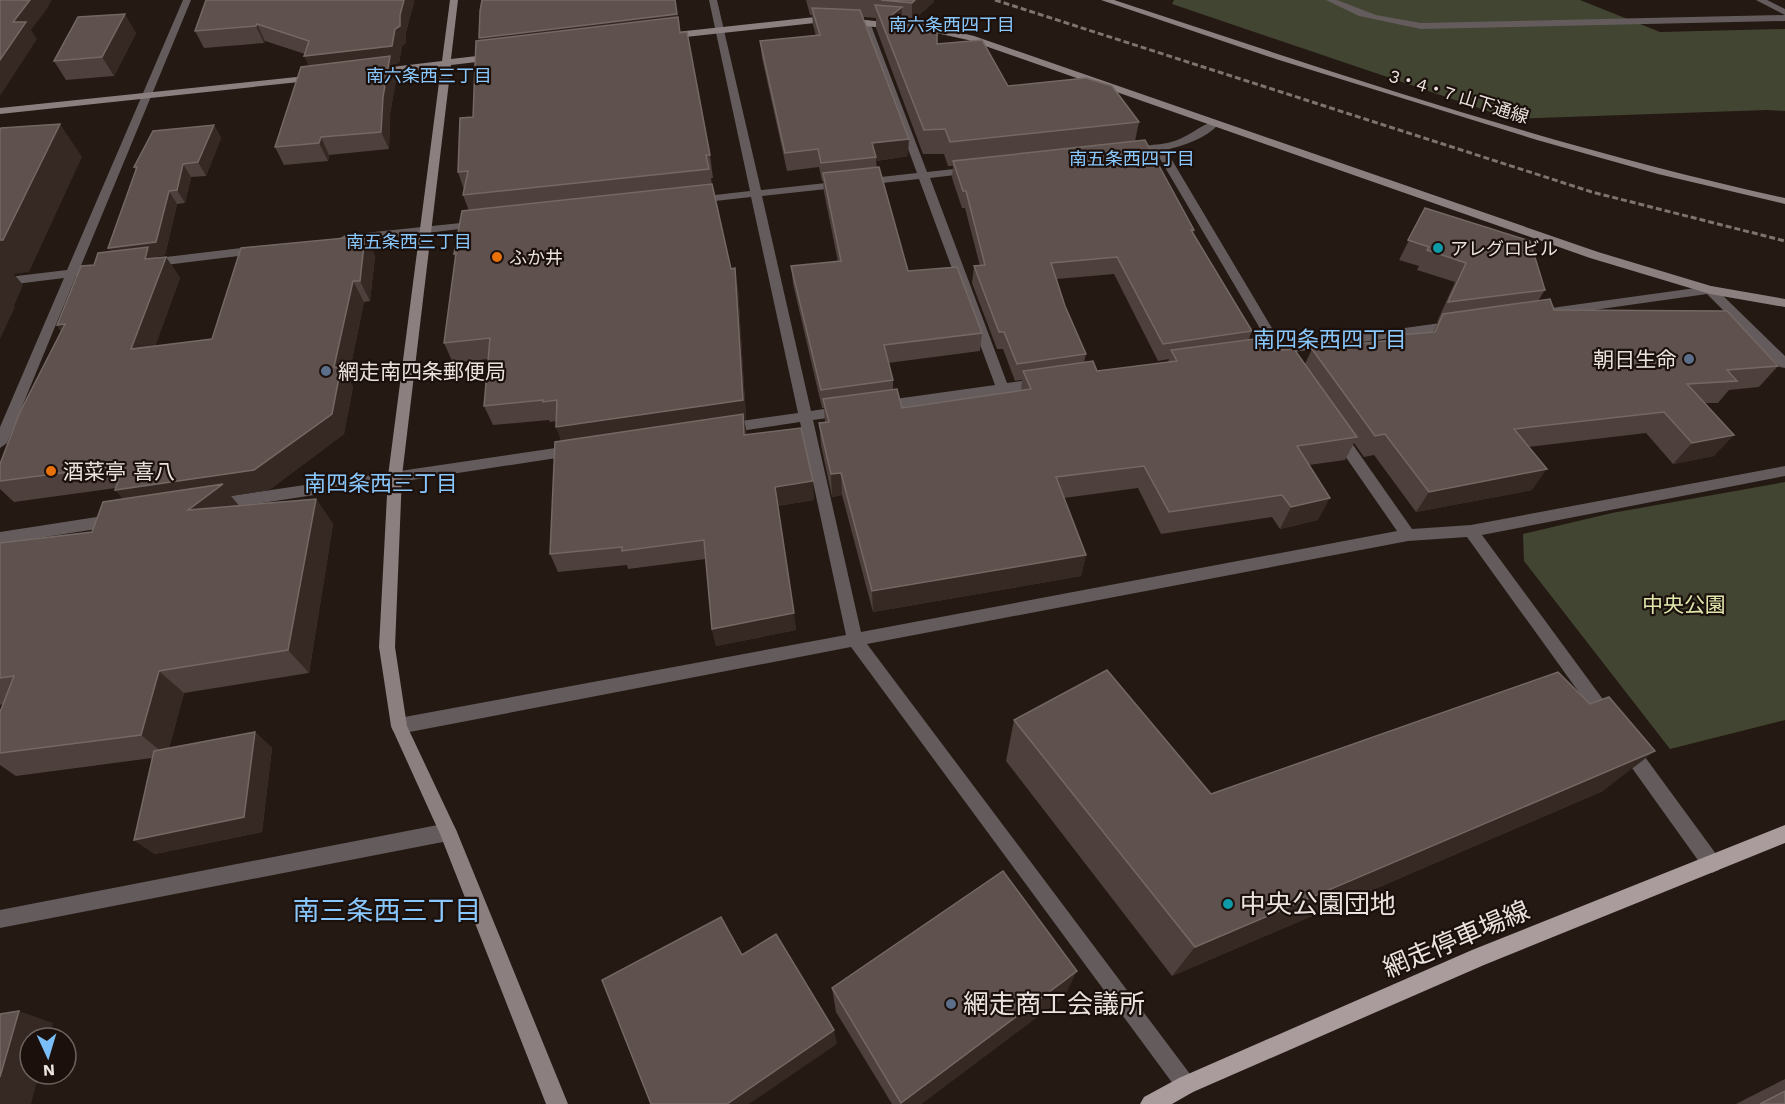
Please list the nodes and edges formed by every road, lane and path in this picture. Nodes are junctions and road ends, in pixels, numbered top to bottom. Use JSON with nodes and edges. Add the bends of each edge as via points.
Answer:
{"nodes":[{"id":1,"x":187,"y":0,"type":"edge"},
{"id":2,"x":454,"y":0,"type":"edge"},
{"id":3,"x":713,"y":0,"type":"edge"},
{"id":4,"x":1105,"y":0,"type":"edge"},
{"id":5,"x":1136,"y":0,"type":"edge"},
{"id":6,"x":1330,"y":0,"type":"edge"},
{"id":7,"x":1760,"y":0,"type":"edge"},
{"id":8,"x":1127,"y":7,"type":"junction"},
{"id":9,"x":1785,"y":12,"type":"edge"},
{"id":10,"x":1785,"y":18,"type":"edge"},
{"id":11,"x":866,"y":22,"type":"junction"},
{"id":12,"x":720,"y":30,"type":"junction"},
{"id":13,"x":657,"y":37,"type":"edge"},
{"id":14,"x":501,"y":57,"type":"edge"},
{"id":15,"x":444,"y":63,"type":"junction"},
{"id":16,"x":367,"y":72,"type":"edge"},
{"id":17,"x":323,"y":78,"type":"edge"},
{"id":18,"x":146,"y":96,"type":"junction"},
{"id":19,"x":0,"y":111,"type":"edge"},
{"id":20,"x":1214,"y":124,"type":"junction"},
{"id":21,"x":1160,"y":149,"type":"junction"},
{"id":22,"x":1112,"y":154,"type":"edge"},
{"id":23,"x":982,"y":169,"type":"edge"},
{"id":24,"x":923,"y":175,"type":"junction"},
{"id":25,"x":756,"y":193,"type":"junction"},
{"id":26,"x":685,"y":201,"type":"edge"},
{"id":27,"x":1785,"y":201,"type":"edge"},
{"id":28,"x":496,"y":222,"type":"edge"},
{"id":29,"x":425,"y":230,"type":"junction"},
{"id":30,"x":331,"y":241,"type":"edge"},
{"id":31,"x":272,"y":248,"type":"edge"},
{"id":32,"x":131,"y":266,"type":"edge"},
{"id":33,"x":107,"y":268,"type":"edge"},
{"id":34,"x":72,"y":273,"type":"junction"},
{"id":35,"x":0,"y":282,"type":"edge"},
{"id":36,"x":1710,"y":290,"type":"junction"},
{"id":37,"x":1785,"y":303,"type":"edge"},
{"id":38,"x":1535,"y":314,"type":"edge"},
{"id":39,"x":1465,"y":324,"type":"edge"},
{"id":40,"x":1279,"y":350,"type":"junction"},
{"id":41,"x":1233,"y":356,"type":"edge"},
{"id":42,"x":1288,"y":363,"type":"edge"},
{"id":43,"x":1785,"y":364,"type":"edge"},
{"id":44,"x":1060,"y":381,"type":"edge"},
{"id":45,"x":1003,"y":389,"type":"junction"},
{"id":46,"x":806,"y":417,"type":"junction"},
{"id":47,"x":1334,"y":428,"type":"edge"},
{"id":48,"x":712,"y":430,"type":"edge"},
{"id":49,"x":0,"y":443,"type":"edge"},
{"id":50,"x":594,"y":447,"type":"edge"},
{"id":51,"x":1785,"y":471,"type":"edge"},
{"id":52,"x":395,"y":476,"type":"junction"},
{"id":53,"x":198,"y":507,"type":"edge"},
{"id":54,"x":128,"y":518,"type":"edge"},
{"id":55,"x":1471,"y":531,"type":"junction"},
{"id":56,"x":1408,"y":535,"type":"junction"},
{"id":57,"x":0,"y":538,"type":"edge"},
{"id":58,"x":855,"y":640,"type":"junction"},
{"id":59,"x":399,"y":726,"type":"junction"},
{"id":60,"x":448,"y":832,"type":"junction"},
{"id":61,"x":1785,"y":834,"type":"edge"},
{"id":62,"x":1713,"y":864,"type":"junction"},
{"id":63,"x":0,"y":919,"type":"edge"},
{"id":64,"x":1185,"y":1085,"type":"junction"},
{"id":65,"x":557,"y":1104,"type":"edge"},
{"id":66,"x":1151,"y":1104,"type":"edge"}],
"edges":[{"from":1,"to":18,"type":"street"},
{"from":2,"to":15,"type":"street"},
{"from":3,"to":12,"type":"street"},
{"from":4,"to":8,"type":"street","name":"3・4・7 山下通線"},
{"from":5,"to":8,"type":"street"},
{"from":6,"to":10,"type":"street","via":[[1359,14],[1421,26]]},
{"from":7,"to":9,"type":"street"},
{"from":8,"to":27,"type":"street","name":"3・4・7 山下通線","via":[[1568,146]]},
{"from":11,"to":12,"type":"street","via":[[824,19]]},
{"from":11,"to":20,"type":"street","via":[[970,38]]},
{"from":11,"to":24,"type":"street"},
{"from":12,"to":13,"type":"street"},
{"from":12,"to":25,"type":"street"},
{"from":14,"to":15,"type":"street"},
{"from":15,"to":16,"type":"street"},
{"from":15,"to":29,"type":"street"},
{"from":17,"to":18,"type":"street"},
{"from":18,"to":19,"type":"street"},
{"from":18,"to":34,"type":"street"},
{"from":20,"to":21,"type":"street","via":[[1197,138]]},
{"from":20,"to":36,"type":"street","via":[[1582,251]]},
{"from":21,"to":22,"type":"street"},
{"from":21,"to":40,"type":"street"},
{"from":23,"to":24,"type":"street"},
{"from":24,"to":25,"type":"street"},
{"from":24,"to":45,"type":"street"},
{"from":25,"to":26,"type":"street"},
{"from":25,"to":46,"type":"street"},
{"from":28,"to":29,"type":"street"},
{"from":29,"to":30,"type":"street"},
{"from":29,"to":52,"type":"street"},
{"from":31,"to":32,"type":"street"},
{"from":33,"to":34,"type":"street"},
{"from":34,"to":35,"type":"street"},
{"from":34,"to":49,"type":"street"},
{"from":36,"to":37,"type":"street"},
{"from":36,"to":38,"type":"street"},
{"from":36,"to":43,"type":"street"},
{"from":39,"to":40,"type":"street"},
{"from":40,"to":41,"type":"street"},
{"from":40,"to":42,"type":"street"},
{"from":44,"to":45,"type":"street"},
{"from":45,"to":46,"type":"street"},
{"from":46,"to":48,"type":"street"},
{"from":46,"to":58,"type":"street"},
{"from":47,"to":56,"type":"street"},
{"from":50,"to":52,"type":"street"},
{"from":51,"to":55,"type":"street"},
{"from":52,"to":53,"type":"street"},
{"from":52,"to":59,"type":"street","via":[[387,647]]},
{"from":54,"to":57,"type":"street"},
{"from":55,"to":56,"type":"street"},
{"from":55,"to":62,"type":"street"},
{"from":56,"to":58,"type":"street"},
{"from":58,"to":59,"type":"street"},
{"from":58,"to":64,"type":"street"},
{"from":59,"to":60,"type":"street"},
{"from":60,"to":63,"type":"street"},
{"from":60,"to":65,"type":"street"},
{"from":61,"to":62,"type":"main road","name":"網走停車場線"},
{"from":62,"to":64,"type":"main road","name":"網走停車場線","via":[[1479,957]]},
{"from":64,"to":66,"type":"main road","name":"網走停車場線"}]}
